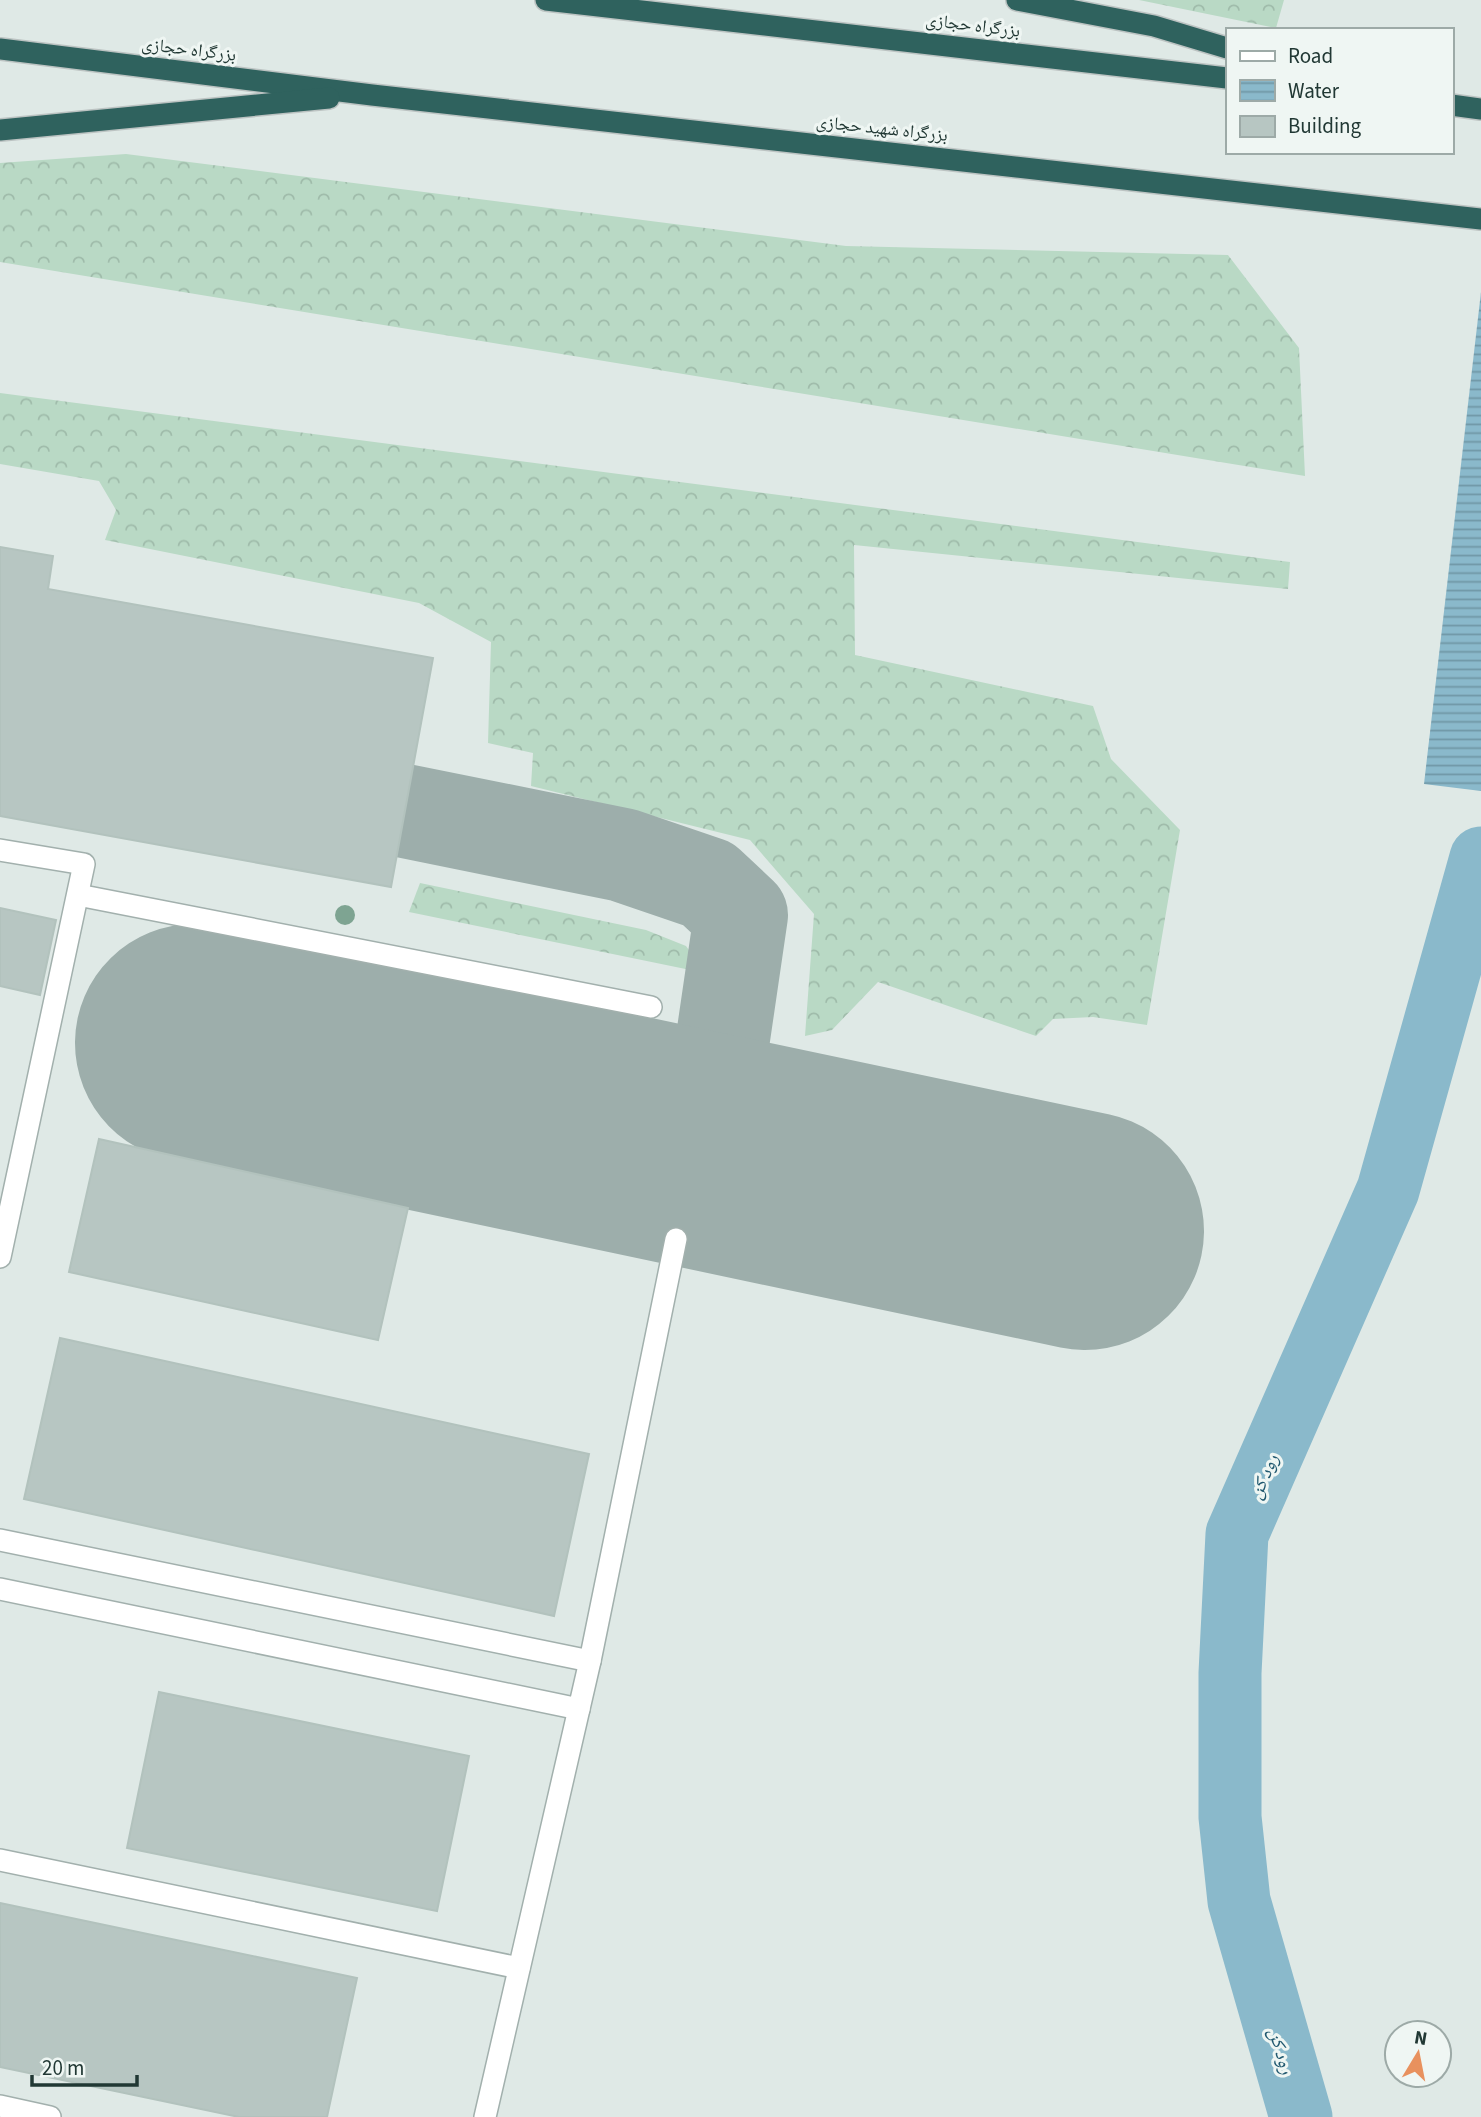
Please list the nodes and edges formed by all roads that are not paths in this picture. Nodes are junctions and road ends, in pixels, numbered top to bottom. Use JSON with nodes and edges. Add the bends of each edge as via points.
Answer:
{"nodes":[{"id":1,"x":546,"y":0,"type":"edge"},
{"id":2,"x":1017,"y":0,"type":"edge"},
{"id":3,"x":1226,"y":48,"type":"edge"},
{"id":4,"x":0,"y":49,"type":"edge"},
{"id":5,"x":1226,"y":79,"type":"edge"},
{"id":6,"x":372,"y":94,"type":"junction"},
{"id":7,"x":1453,"y":105,"type":"edge"},
{"id":8,"x":1481,"y":108,"type":"edge"},
{"id":9,"x":0,"y":130,"type":"edge"},
{"id":10,"x":1481,"y":219,"type":"edge"},
{"id":11,"x":0,"y":850,"type":"edge"},
{"id":12,"x":78,"y":894,"type":"junction"},
{"id":13,"x":651,"y":1007,"type":"dead end"},
{"id":14,"x":676,"y":1239,"type":"dead end"},
{"id":15,"x":0,"y":1257,"type":"edge"},
{"id":16,"x":0,"y":1540,"type":"edge"},
{"id":17,"x":0,"y":1589,"type":"edge"},
{"id":18,"x":590,"y":1661,"type":"junction"},
{"id":19,"x":579,"y":1709,"type":"junction"},
{"id":20,"x":0,"y":1860,"type":"edge"},
{"id":21,"x":519,"y":1968,"type":"junction"},
{"id":22,"x":0,"y":2106,"type":"edge"},
{"id":23,"x":50,"y":2117,"type":"edge"},
{"id":24,"x":485,"y":2117,"type":"edge"}],
"edges":[{"from":1,"to":5,"type":"highway","name":"بزرگراه حجازی"},
{"from":2,"to":3,"type":"highway","via":[[1154,26]]},
{"from":4,"to":6,"type":"highway","name":"بزرگراه حجازی"},
{"from":6,"to":9,"type":"highway"},
{"from":6,"to":10,"type":"highway","name":"بزرگراه شهید حجازی"},
{"from":7,"to":8,"type":"highway"},
{"from":11,"to":12,"type":"lane","via":[[85,864]]},
{"from":12,"to":13,"type":"lane"},
{"from":12,"to":15,"type":"lane"},
{"from":14,"to":18,"type":"lane"},
{"from":16,"to":18,"type":"lane"},
{"from":17,"to":19,"type":"lane"},
{"from":18,"to":19,"type":"lane"},
{"from":19,"to":21,"type":"lane"},
{"from":20,"to":21,"type":"lane"},
{"from":21,"to":24,"type":"lane"},
{"from":22,"to":23,"type":"lane"}]}
